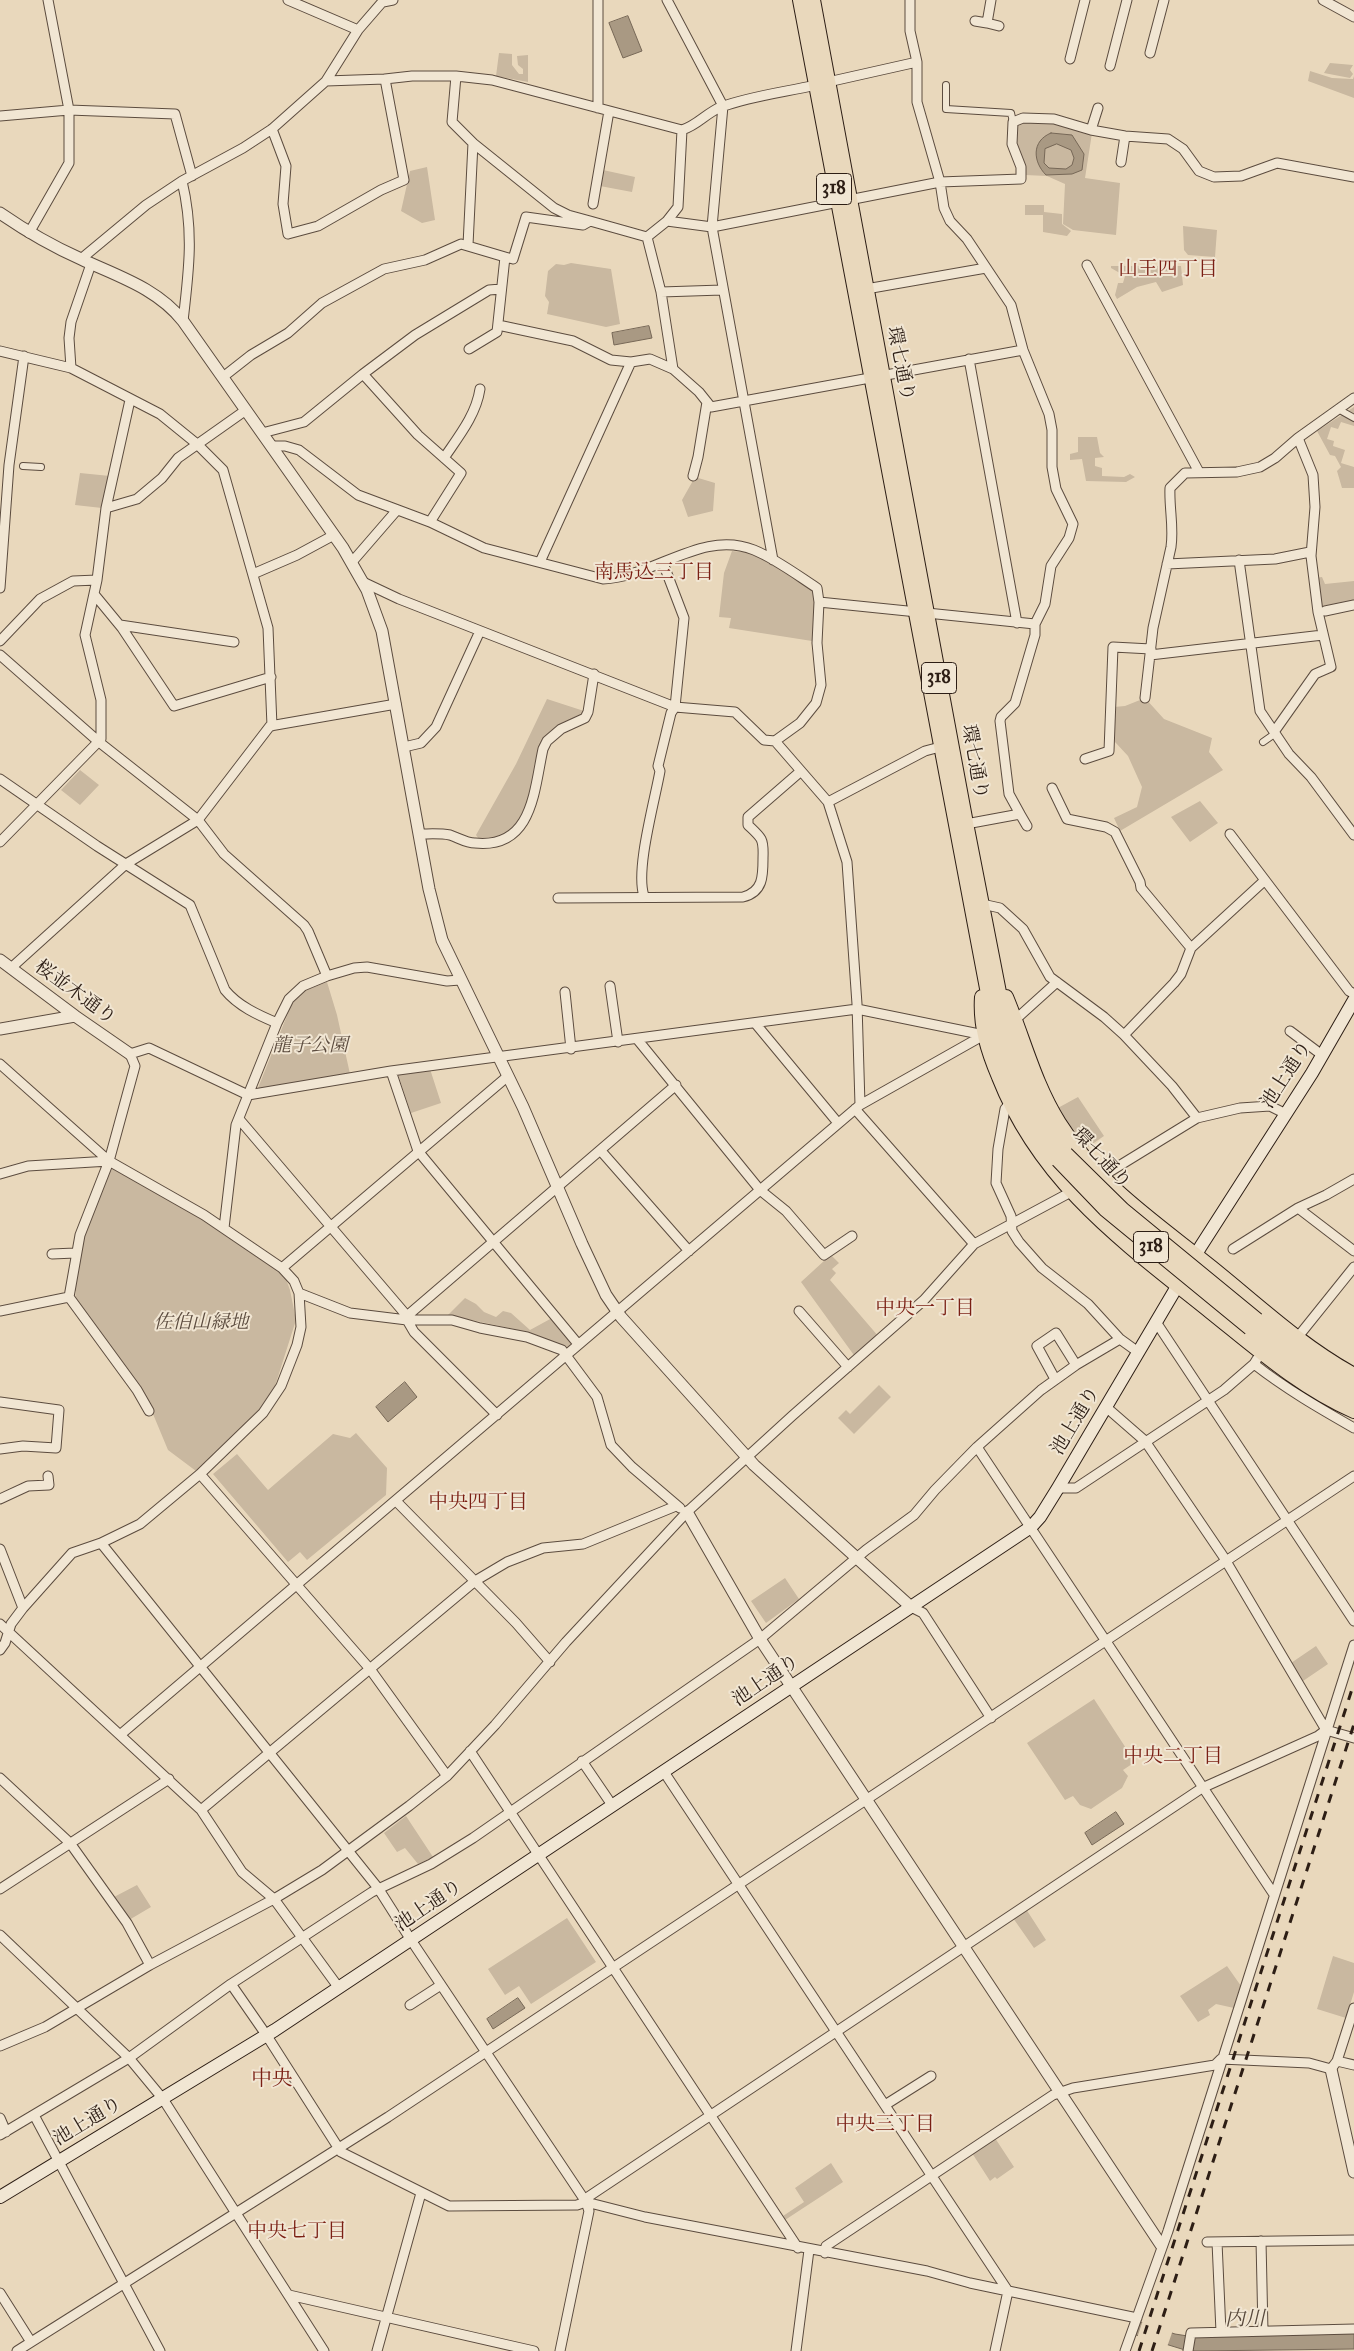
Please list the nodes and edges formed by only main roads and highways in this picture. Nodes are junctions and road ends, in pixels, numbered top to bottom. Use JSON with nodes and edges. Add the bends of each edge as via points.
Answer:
{"nodes":[{"id":1,"x":800,"y":0,"type":"edge"},
{"id":2,"x":813,"y":0,"type":"edge"},
{"id":3,"x":822,"y":84,"type":"junction"},
{"id":4,"x":843,"y":202,"type":"junction"},
{"id":5,"x":877,"y":376,"type":"junction"},
{"id":6,"x":921,"y":612,"type":"junction"},
{"id":7,"x":991,"y":981,"type":"junction"},
{"id":8,"x":1354,"y":1000,"type":"edge"},
{"id":9,"x":1062,"y":1157,"type":"junction"},
{"id":10,"x":1196,"y":1255,"type":"junction"},
{"id":11,"x":1179,"y":1285,"type":"junction"},
{"id":12,"x":1254,"y":1324,"type":"junction"},
{"id":13,"x":1354,"y":1374,"type":"edge"},
{"id":14,"x":1354,"y":1387,"type":"edge"},
{"id":15,"x":1354,"y":1399,"type":"edge"},
{"id":16,"x":1354,"y":1411,"type":"edge"},
{"id":17,"x":0,"y":2197,"type":"edge"}],
"edges":[{"from":1,"to":3,"type":"main road","name":"環七通り","number":"318"},
{"from":2,"to":3,"type":"main road","name":"環七通り","number":"318"},
{"from":3,"to":4,"type":"main road","name":"環七通り","number":"318"},
{"from":4,"to":5,"type":"main road","name":"環七通り","number":"318"},
{"from":4,"to":5,"type":"main road","name":"環七通り","number":"318","via":[[866,289]]},
{"from":5,"to":6,"type":"main road","name":"環七通り","number":"318"},
{"from":6,"to":7,"type":"main road","name":"環七通り","number":"318","via":[[940,747]]},
{"from":6,"to":7,"type":"main road","name":"環七通り","number":"318","via":[[982,904]]},
{"from":7,"to":9,"type":"main road","name":"環七通り","number":"318","via":[[1015,1058]]},
{"from":7,"to":9,"type":"main road","name":"環七通り","number":"318","via":[[992,1020],[1017,1092],[1038,1131]]},
{"from":7,"to":10,"type":"main road","via":[[1015,1020],[1029,1064],[1048,1104],[1072,1142],[1121,1196]]},
{"from":7,"to":11,"type":"main road","via":[[981,1014],[984,1035],[1010,1103],[1037,1149],[1070,1192],[1100,1221]]},
{"from":8,"to":10,"type":"main road","name":"池上通り"},
{"from":9,"to":12,"type":"main road","name":"環七通り","number":"318","bridge":true},
{"from":10,"to":11,"type":"main road","name":"池上通り"},
{"from":10,"to":13,"type":"main road","via":[[1297,1338]]},
{"from":11,"to":16,"type":"main road","via":[[1258,1358]]},
{"from":11,"to":17,"type":"main road","name":"池上通り","via":[[1058,1488],[1031,1527],[267,2036]]},
{"from":12,"to":14,"type":"main road","name":"環七通り","number":"318"},
{"from":12,"to":15,"type":"main road","name":"環七通り","number":"318","via":[[1300,1368]]}]}
